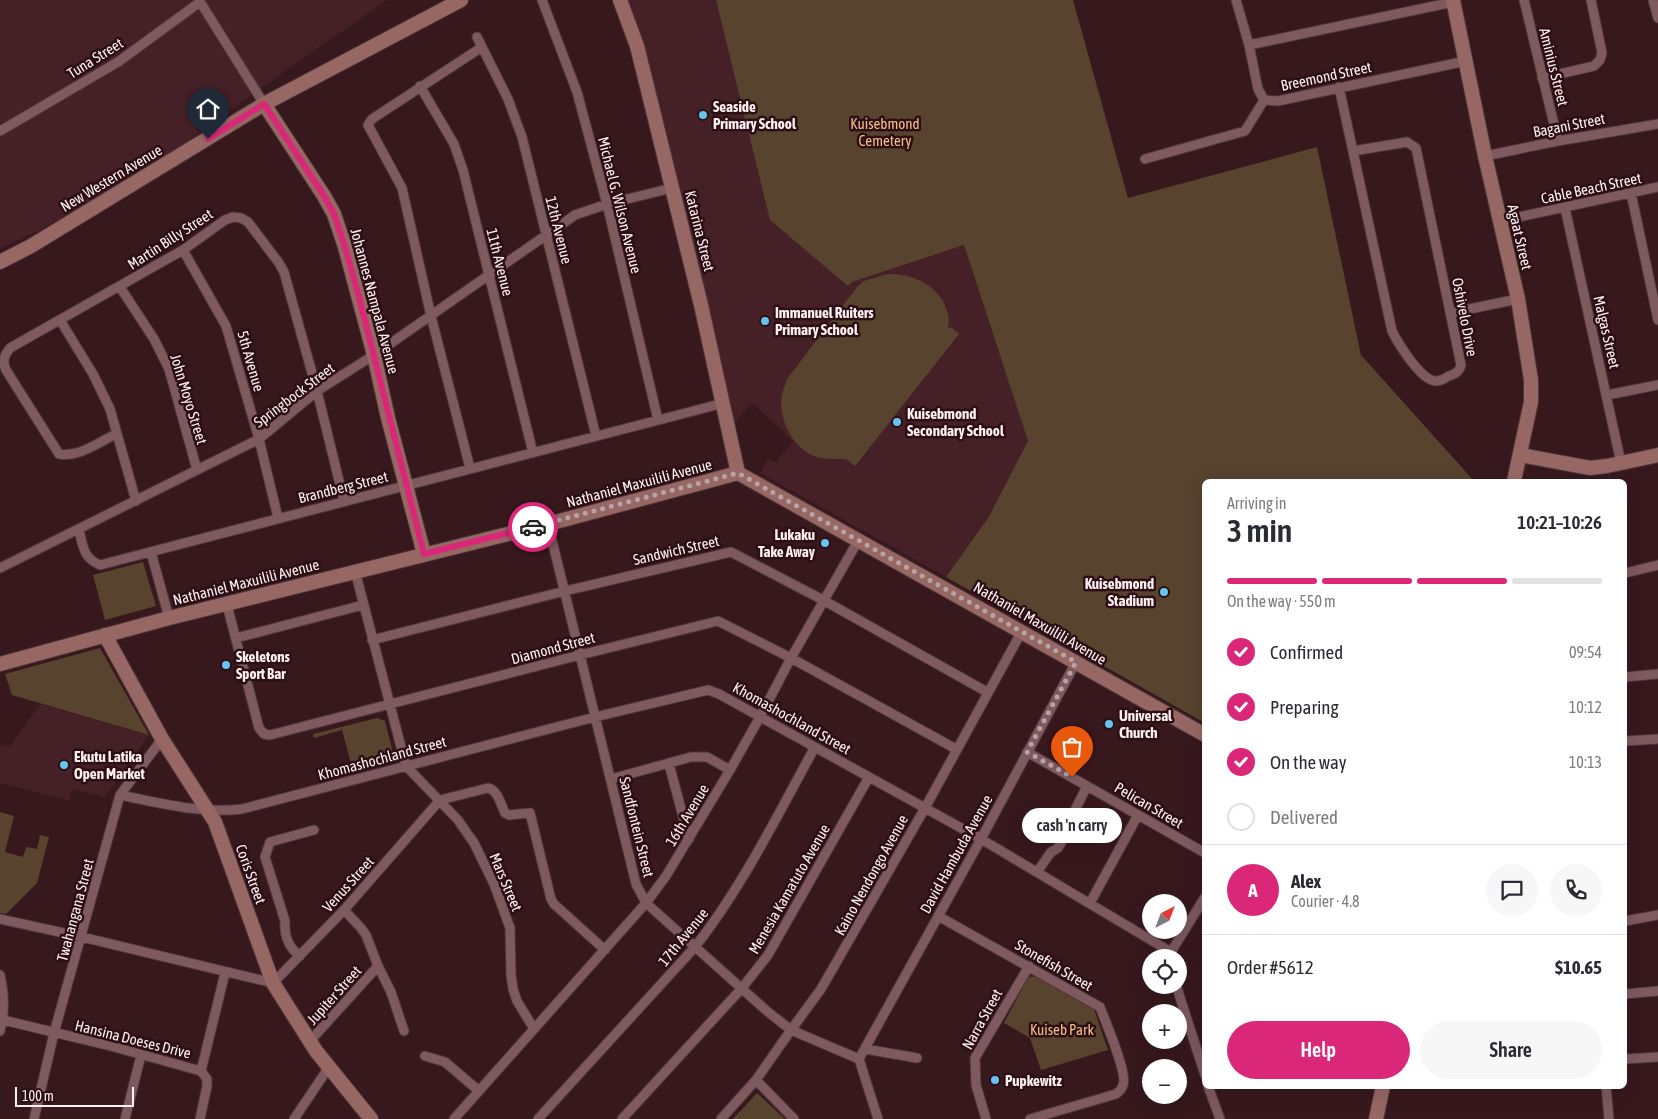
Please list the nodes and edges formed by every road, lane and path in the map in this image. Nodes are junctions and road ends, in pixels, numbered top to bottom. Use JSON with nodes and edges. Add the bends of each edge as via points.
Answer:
{"nodes":[{"id":1,"x":461,"y":0,"type":"edge"},
{"id":2,"x":542,"y":0,"type":"edge"},
{"id":3,"x":620,"y":0,"type":"edge"},
{"id":4,"x":1236,"y":0,"type":"edge"},
{"id":5,"x":1524,"y":0,"type":"edge"},
{"id":6,"x":1591,"y":0,"type":"edge"},
{"id":7,"x":1653,"y":0,"type":"edge"},
{"id":8,"x":199,"y":1,"type":"edge"},
{"id":9,"x":1453,"y":1,"type":"edge"},
{"id":10,"x":1658,"y":18,"type":"edge"},
{"id":11,"x":477,"y":37,"type":"dead end"},
{"id":12,"x":1249,"y":45,"type":"junction"},
{"id":13,"x":482,"y":47,"type":"junction"},
{"id":14,"x":1466,"y":61,"type":"junction"},
{"id":15,"x":1542,"y":78,"type":"junction"},
{"id":16,"x":420,"y":86,"type":"junction"},
{"id":17,"x":1338,"y":87,"type":"junction"},
{"id":18,"x":1264,"y":100,"type":"junction"},
{"id":19,"x":264,"y":104,"type":"junction"},
{"id":20,"x":1658,"y":124,"type":"edge"},
{"id":21,"x":0,"y":131,"type":"edge"},
{"id":22,"x":1558,"y":140,"type":"junction"},
{"id":23,"x":1353,"y":151,"type":"junction"},
{"id":24,"x":1485,"y":156,"type":"junction"},
{"id":25,"x":1146,"y":159,"type":"dead end"},
{"id":26,"x":1658,"y":187,"type":"edge"},
{"id":27,"x":672,"y":188,"type":"junction"},
{"id":28,"x":1631,"y":193,"type":"junction"},
{"id":29,"x":607,"y":204,"type":"junction"},
{"id":30,"x":1565,"y":208,"type":"junction"},
{"id":31,"x":1500,"y":221,"type":"junction"},
{"id":32,"x":546,"y":235,"type":"junction"},
{"id":33,"x":183,"y":250,"type":"junction"},
{"id":34,"x":0,"y":262,"type":"edge"},
{"id":35,"x":488,"y":274,"type":"junction"},
{"id":36,"x":120,"y":287,"type":"junction"},
{"id":37,"x":1518,"y":299,"type":"junction"},
{"id":38,"x":1450,"y":313,"type":"junction"},
{"id":39,"x":431,"y":316,"type":"junction"},
{"id":40,"x":60,"y":320,"type":"junction"},
{"id":41,"x":1658,"y":320,"type":"edge"},
{"id":42,"x":374,"y":355,"type":"junction"},
{"id":43,"x":1658,"y":385,"type":"edge"},
{"id":44,"x":317,"y":391,"type":"junction"},
{"id":45,"x":1607,"y":395,"type":"junction"},
{"id":46,"x":724,"y":403,"type":"junction"},
{"id":47,"x":658,"y":420,"type":"junction"},
{"id":48,"x":116,"y":434,"type":"junction"},
{"id":49,"x":596,"y":436,"type":"junction"},
{"id":50,"x":259,"y":439,"type":"junction"},
{"id":51,"x":534,"y":453,"type":"junction"},
{"id":52,"x":1520,"y":455,"type":"junction"},
{"id":53,"x":1658,"y":455,"type":"edge"},
{"id":54,"x":1621,"y":463,"type":"junction"},
{"id":55,"x":470,"y":468,"type":"junction"},
{"id":56,"x":197,"y":470,"type":"junction"},
{"id":57,"x":738,"y":473,"type":"junction"},
{"id":58,"x":1514,"y":479,"type":"edge"},
{"id":59,"x":406,"y":485,"type":"junction"},
{"id":60,"x":136,"y":501,"type":"junction"},
{"id":61,"x":344,"y":501,"type":"junction"},
{"id":62,"x":278,"y":518,"type":"junction"},
{"id":63,"x":548,"y":524,"type":"junction"},
{"id":64,"x":78,"y":530,"type":"junction"},
{"id":65,"x":858,"y":540,"type":"junction"},
{"id":66,"x":151,"y":552,"type":"junction"},
{"id":67,"x":424,"y":554,"type":"junction"},
{"id":68,"x":1658,"y":565,"type":"edge"},
{"id":69,"x":0,"y":568,"type":"edge"},
{"id":70,"x":355,"y":571,"type":"junction"},
{"id":71,"x":1627,"y":573,"type":"edge"},
{"id":72,"x":565,"y":591,"type":"junction"},
{"id":73,"x":824,"y":600,"type":"junction"},
{"id":74,"x":227,"y":605,"type":"junction"},
{"id":75,"x":363,"y":605,"type":"junction"},
{"id":76,"x":169,"y":618,"type":"junction"},
{"id":77,"x":1022,"y":631,"type":"junction"},
{"id":78,"x":105,"y":635,"type":"junction"},
{"id":79,"x":236,"y":638,"type":"junction"},
{"id":80,"x":372,"y":640,"type":"junction"},
{"id":81,"x":580,"y":655,"type":"junction"},
{"id":82,"x":791,"y":658,"type":"junction"},
{"id":83,"x":1076,"y":662,"type":"junction"},
{"id":84,"x":0,"y":664,"type":"edge"},
{"id":85,"x":1658,"y":674,"type":"edge"},
{"id":86,"x":1627,"y":677,"type":"edge"},
{"id":87,"x":987,"y":692,"type":"junction"},
{"id":88,"x":390,"y":704,"type":"junction"},
{"id":89,"x":595,"y":716,"type":"junction"},
{"id":90,"x":760,"y":717,"type":"junction"},
{"id":91,"x":1202,"y":732,"type":"edge"},
{"id":92,"x":162,"y":739,"type":"junction"},
{"id":93,"x":1658,"y":739,"type":"edge"},
{"id":94,"x":1627,"y":741,"type":"edge"},
{"id":95,"x":815,"y":747,"type":"junction"},
{"id":96,"x":956,"y":749,"type":"junction"},
{"id":97,"x":1027,"y":752,"type":"junction"},
{"id":98,"x":669,"y":764,"type":"junction"},
{"id":99,"x":406,"y":766,"type":"junction"},
{"id":100,"x":730,"y":770,"type":"junction"},
{"id":101,"x":869,"y":777,"type":"junction"},
{"id":102,"x":611,"y":779,"type":"junction"},
{"id":103,"x":1087,"y":786,"type":"junction"},
{"id":104,"x":120,"y":795,"type":"junction"},
{"id":105,"x":440,"y":800,"type":"junction"},
{"id":106,"x":924,"y":808,"type":"junction"},
{"id":107,"x":209,"y":811,"type":"junction"},
{"id":108,"x":1138,"y":815,"type":"junction"},
{"id":109,"x":314,"y":830,"type":"dead end"},
{"id":110,"x":689,"y":839,"type":"junction"},
{"id":111,"x":981,"y":839,"type":"junction"},
{"id":112,"x":1202,"y":851,"type":"edge"},
{"id":113,"x":1037,"y":872,"type":"junction"},
{"id":114,"x":1202,"y":902,"type":"edge"},
{"id":115,"x":646,"y":903,"type":"junction"},
{"id":116,"x":1090,"y":903,"type":"junction"},
{"id":117,"x":344,"y":910,"type":"junction"},
{"id":118,"x":1658,"y":915,"type":"edge"},
{"id":119,"x":938,"y":916,"type":"junction"},
{"id":120,"x":0,"y":919,"type":"edge"},
{"id":121,"x":1627,"y":920,"type":"edge"},
{"id":122,"x":82,"y":937,"type":"junction"},
{"id":123,"x":695,"y":946,"type":"junction"},
{"id":124,"x":1162,"y":949,"type":"edge"},
{"id":125,"x":1175,"y":949,"type":"edge"},
{"id":126,"x":604,"y":950,"type":"junction"},
{"id":127,"x":300,"y":956,"type":"junction"},
{"id":128,"x":378,"y":966,"type":"junction"},
{"id":129,"x":1029,"y":966,"type":"junction"},
{"id":130,"x":226,"y":973,"type":"junction"},
{"id":131,"x":0,"y":975,"type":"edge"},
{"id":132,"x":272,"y":983,"type":"junction"},
{"id":133,"x":742,"y":988,"type":"junction"},
{"id":134,"x":1658,"y":992,"type":"edge"},
{"id":135,"x":1179,"y":994,"type":"edge"},
{"id":136,"x":1627,"y":994,"type":"edge"},
{"id":137,"x":3,"y":1020,"type":"junction"},
{"id":138,"x":534,"y":1029,"type":"junction"},
{"id":139,"x":791,"y":1030,"type":"junction"},
{"id":140,"x":0,"y":1031,"type":"edge"},
{"id":141,"x":404,"y":1031,"type":"dead end"},
{"id":142,"x":54,"y":1033,"type":"junction"},
{"id":143,"x":310,"y":1041,"type":"junction"},
{"id":144,"x":865,"y":1049,"type":"junction"},
{"id":145,"x":142,"y":1055,"type":"junction"},
{"id":146,"x":425,"y":1056,"type":"dead end"},
{"id":147,"x":1202,"y":1056,"type":"edge"},
{"id":148,"x":1658,"y":1057,"type":"edge"},
{"id":149,"x":917,"y":1058,"type":"dead end"},
{"id":150,"x":859,"y":1059,"type":"junction"},
{"id":151,"x":1627,"y":1059,"type":"edge"},
{"id":152,"x":329,"y":1067,"type":"junction"},
{"id":153,"x":202,"y":1071,"type":"junction"},
{"id":154,"x":756,"y":1080,"type":"junction"},
{"id":155,"x":1209,"y":1089,"type":"edge"},
{"id":156,"x":1382,"y":1089,"type":"edge"},
{"id":157,"x":1606,"y":1089,"type":"edge"},
{"id":158,"x":479,"y":1091,"type":"junction"},
{"id":159,"x":34,"y":1119,"type":"edge"},
{"id":160,"x":125,"y":1119,"type":"edge"},
{"id":161,"x":200,"y":1119,"type":"edge"},
{"id":162,"x":294,"y":1119,"type":"edge"},
{"id":163,"x":370,"y":1119,"type":"edge"},
{"id":164,"x":454,"y":1119,"type":"edge"},
{"id":165,"x":538,"y":1119,"type":"edge"},
{"id":166,"x":622,"y":1119,"type":"edge"},
{"id":167,"x":721,"y":1119,"type":"edge"},
{"id":168,"x":794,"y":1119,"type":"edge"},
{"id":169,"x":878,"y":1119,"type":"edge"},
{"id":170,"x":986,"y":1119,"type":"edge"},
{"id":171,"x":1030,"y":1119,"type":"edge"},
{"id":172,"x":1220,"y":1119,"type":"edge"},
{"id":173,"x":1376,"y":1119,"type":"edge"},
{"id":174,"x":1609,"y":1119,"type":"edge"}],
"edges":[{"from":1,"to":19,"type":"street","name":"New Western Avenue"},
{"from":2,"to":29,"type":"street","name":"Michael G. Wilson Avenue","via":[[578,92]]},
{"from":3,"to":27,"type":"street","name":"Katarina Street","via":[[637,46]]},
{"from":4,"to":12,"type":"street","name":"Breemond Street"},
{"from":5,"to":15,"type":"street","name":"Aminius Street"},
{"from":6,"to":15,"type":"street","via":[[1602,53],[1600,60],[1594,66]]},
{"from":7,"to":10,"type":"street"},
{"from":8,"to":19,"type":"street","name":"Johannes Nampala Avenue"},
{"from":8,"to":21,"type":"street","name":"Tuna Street","via":[[118,62]]},
{"from":9,"to":12,"type":"street"},
{"from":9,"to":14,"type":"street","name":"Agaat Street"},
{"from":11,"to":13,"type":"street","name":"12th Avenue"},
{"from":12,"to":18,"type":"street","name":"Breemond Street","via":[[1258,89]]},
{"from":13,"to":16,"type":"street"},
{"from":13,"to":32,"type":"street","name":"12th Avenue","via":[[522,136]]},
{"from":14,"to":17,"type":"street","name":"Breemond Street"},
{"from":14,"to":24,"type":"street","name":"Agaat Street"},
{"from":15,"to":22,"type":"street","name":"Aminius Street"},
{"from":16,"to":35,"type":"street","name":"11th Avenue","via":[[454,144]]},
{"from":16,"to":39,"type":"street","via":[[368,125],[402,188]]},
{"from":17,"to":18,"type":"street","name":"Breemond Street","via":[[1278,101]]},
{"from":17,"to":23,"type":"street","name":"Oshivelo Drive"},
{"from":18,"to":25,"type":"street","via":[[1245,131]]},
{"from":19,"to":34,"type":"street","name":"New Western Avenue"},
{"from":19,"to":42,"type":"street","name":"Johannes Nampala Avenue","via":[[334,214]]},
{"from":20,"to":22,"type":"street","name":"Bagani Street"},
{"from":22,"to":24,"type":"street","name":"Bagani Street"},
{"from":23,"to":38,"type":"street","name":"Oshivelo Drive","via":[[1407,142],[1416,148]]},
{"from":23,"to":38,"type":"street","name":"Oshivelo Drive","via":[[1392,331],[1411,360],[1437,382],[1457,373],[1461,365]]},
{"from":24,"to":31,"type":"street","name":"Agaat Street"},
{"from":26,"to":28,"type":"street","name":"Cable Beach Street"},
{"from":27,"to":29,"type":"street","name":"Springbock Street"},
{"from":27,"to":46,"type":"street","name":"Katarina Street"},
{"from":28,"to":30,"type":"street","name":"Cable Beach Street"},
{"from":28,"to":41,"type":"street"},
{"from":29,"to":32,"type":"street","name":"Springbock Street","via":[[575,215]]},
{"from":29,"to":47,"type":"street","name":"Michael G. Wilson Avenue"},
{"from":30,"to":31,"type":"street","name":"Cable Beach Street"},
{"from":30,"to":45,"type":"street","name":"Malgas Street"},
{"from":31,"to":37,"type":"street","name":"Agaat Street"},
{"from":32,"to":35,"type":"street","name":"Springbock Street"},
{"from":32,"to":49,"type":"street","name":"12th Avenue"},
{"from":33,"to":36,"type":"street","name":"Martin Billy Street"},
{"from":33,"to":44,"type":"street","name":"Martin Billy Street","via":[[225,220],[241,218],[248,222],[284,272]]},
{"from":33,"to":50,"type":"street","name":"5th Avenue","via":[[226,326]]},
{"from":35,"to":39,"type":"street","name":"Springbock Street"},
{"from":35,"to":51,"type":"street","name":"11th Avenue"},
{"from":36,"to":40,"type":"street","name":"Martin Billy Street"},
{"from":36,"to":56,"type":"street","name":"John Moyo Street","via":[[169,369]]},
{"from":37,"to":38,"type":"street"},
{"from":37,"to":52,"type":"street","name":"Agaat Street","via":[[1531,380],[1531,402]]},
{"from":39,"to":42,"type":"street","name":"Springbock Street"},
{"from":39,"to":55,"type":"street"},
{"from":40,"to":48,"type":"street","via":[[93,374],[110,409]]},
{"from":40,"to":48,"type":"street","name":"Martin Billy Street","via":[[10,348],[3,362],[6,370],[58,454],[75,454]]},
{"from":42,"to":44,"type":"street","name":"Springbock Street"},
{"from":42,"to":59,"type":"street","name":"Johannes Nampala Avenue"},
{"from":43,"to":45,"type":"street"},
{"from":44,"to":50,"type":"street","name":"Springbock Street"},
{"from":44,"to":61,"type":"street","name":"Martin Billy Street"},
{"from":45,"to":54,"type":"street","name":"Malgas Street"},
{"from":46,"to":47,"type":"street","name":"Brandberg Street"},
{"from":46,"to":57,"type":"street","name":"Katarina Street"},
{"from":47,"to":49,"type":"street","name":"Brandberg Street"},
{"from":48,"to":60,"type":"street"},
{"from":49,"to":51,"type":"street","name":"Brandberg Street"},
{"from":50,"to":56,"type":"street","name":"Springbock Street"},
{"from":50,"to":62,"type":"street","name":"5th Avenue"},
{"from":51,"to":55,"type":"street","name":"Brandberg Street"},
{"from":52,"to":54,"type":"street","via":[[1590,468]]},
{"from":52,"to":58,"type":"street","name":"Agaat Street"},
{"from":53,"to":54,"type":"street"},
{"from":55,"to":59,"type":"street","name":"Brandberg Street"},
{"from":56,"to":60,"type":"street","name":"Springbock Street"},
{"from":57,"to":63,"type":"street","name":"Nathaniel Maxuilili Avenue"},
{"from":57,"to":65,"type":"street","name":"Nathaniel Maxuilili Avenue"},
{"from":59,"to":61,"type":"street","name":"Brandberg Street"},
{"from":59,"to":67,"type":"street","name":"Johannes Nampala Avenue"},
{"from":60,"to":64,"type":"street","name":"Springbock Street"},
{"from":61,"to":62,"type":"street","name":"Brandberg Street"},
{"from":62,"to":66,"type":"street","name":"Brandberg Street"},
{"from":63,"to":67,"type":"street","name":"Nathaniel Maxuilili Avenue"},
{"from":63,"to":72,"type":"street","name":"Sandfontein Street"},
{"from":64,"to":66,"type":"street","name":"Brandberg Street","via":[[85,553],[100,565]]},
{"from":64,"to":69,"type":"street","name":"Springbock Street"},
{"from":65,"to":73,"type":"street","name":"16th Avenue"},
{"from":65,"to":77,"type":"street","name":"Nathaniel Maxuilili Avenue"},
{"from":66,"to":76,"type":"street"},
{"from":67,"to":70,"type":"street","name":"Nathaniel Maxuilili Avenue"},
{"from":68,"to":71,"type":"street"},
{"from":70,"to":74,"type":"street","name":"Nathaniel Maxuilili Avenue"},
{"from":70,"to":75,"type":"street"},
{"from":72,"to":73,"type":"street","name":"Sandwich Street","via":[[731,552]]},
{"from":72,"to":80,"type":"street","name":"Sandwich Street"},
{"from":72,"to":81,"type":"street","name":"Sandfontein Street"},
{"from":73,"to":82,"type":"street","name":"16th Avenue"},
{"from":73,"to":87,"type":"street","name":"Sandwich Street"},
{"from":74,"to":76,"type":"street","name":"Nathaniel Maxuilili Avenue"},
{"from":74,"to":79,"type":"street","name":"Diamond Street"},
{"from":75,"to":79,"type":"street"},
{"from":75,"to":80,"type":"street"},
{"from":76,"to":78,"type":"street","name":"Nathaniel Maxuilili Avenue"},
{"from":77,"to":83,"type":"street","name":"Nathaniel Maxuilili Avenue"},
{"from":77,"to":87,"type":"street","name":"Kaino Nendongo Avenue"},
{"from":78,"to":84,"type":"street","name":"Nathaniel Maxuilili Avenue"},
{"from":78,"to":92,"type":"street","name":"Coris Street"},
{"from":79,"to":88,"type":"street","name":"Diamond Street","via":[[259,728],[264,734]]},
{"from":80,"to":88,"type":"street"},
{"from":81,"to":82,"type":"street","name":"Diamond Street","via":[[714,621]]},
{"from":81,"to":88,"type":"street","name":"Diamond Street"},
{"from":81,"to":89,"type":"street","name":"Sandfontein Street"},
{"from":82,"to":90,"type":"street","name":"16th Avenue"},
{"from":82,"to":96,"type":"street","name":"Diamond Street"},
{"from":83,"to":91,"type":"street","name":"Nathaniel Maxuilili Avenue"},
{"from":83,"to":97,"type":"street","name":"David Hambuda Avenue"},
{"from":85,"to":86,"type":"street"},
{"from":87,"to":96,"type":"street","name":"Kaino Nendongo Avenue"},
{"from":88,"to":99,"type":"street"},
{"from":89,"to":90,"type":"street","name":"Khomashochland Street","via":[[708,690]]},
{"from":89,"to":99,"type":"street","name":"Khomashochland Street"},
{"from":89,"to":102,"type":"street","name":"Sandfontein Street"},
{"from":90,"to":95,"type":"street","name":"Khomashochland Street"},
{"from":90,"to":100,"type":"street","name":"16th Avenue"},
{"from":92,"to":104,"type":"street"},
{"from":92,"to":107,"type":"street","name":"Coris Street"},
{"from":93,"to":94,"type":"street"},
{"from":95,"to":101,"type":"street","name":"Khomashochland Street"},
{"from":95,"to":123,"type":"street","name":"17th Avenue","via":[[714,923]]},
{"from":96,"to":106,"type":"street","name":"Kaino Nendongo Avenue"},
{"from":97,"to":103,"type":"street","name":"Pelican Street"},
{"from":97,"to":111,"type":"street","name":"David Hambuda Avenue"},
{"from":98,"to":100,"type":"street","via":[[691,757],[707,757]]},
{"from":98,"to":102,"type":"street"},
{"from":98,"to":110,"type":"street"},
{"from":99,"to":105,"type":"street","name":"Mars Street"},
{"from":99,"to":107,"type":"street","name":"Khomashochland Street","via":[[242,809]]},
{"from":100,"to":110,"type":"street","name":"16th Avenue"},
{"from":101,"to":106,"type":"street","name":"Khomashochland Street"},
{"from":101,"to":133,"type":"street","name":"Menesia Kamatuto Avenue","via":[[768,955]]},
{"from":102,"to":115,"type":"street","name":"Sandfontein Street","via":[[636,884]]},
{"from":103,"to":108,"type":"street","name":"Pelican Street"},
{"from":103,"to":113,"type":"street","via":[[1074,812],[1076,817],[1058,848],[1051,852]]},
{"from":104,"to":107,"type":"street"},
{"from":104,"to":122,"type":"street","name":"Twahangana Street"},
{"from":105,"to":117,"type":"street","name":"Venus Street"},
{"from":105,"to":126,"type":"street","via":[[488,788],[496,792],[505,813],[530,813],[551,899]]},
{"from":105,"to":138,"type":"street","name":"Mars Street","via":[[474,844],[494,884],[510,928],[513,989]]},
{"from":106,"to":111,"type":"street","name":"Khomashochland Street"},
{"from":106,"to":139,"type":"street","name":"Kaino Nendongo Avenue","via":[[832,971]]},
{"from":107,"to":132,"type":"street","name":"Coris Street"},
{"from":108,"to":112,"type":"street","name":"Pelican Street"},
{"from":108,"to":116,"type":"street"},
{"from":109,"to":127,"type":"street","via":[[270,842],[265,857],[285,921],[284,932],[292,950]]},
{"from":110,"to":115,"type":"street","name":"16th Avenue"},
{"from":111,"to":113,"type":"street","name":"Khomashochland Street"},
{"from":111,"to":119,"type":"street","name":"David Hambuda Avenue"},
{"from":113,"to":116,"type":"street","name":"Khomashochland Street"},
{"from":114,"to":125,"type":"street"},
{"from":115,"to":123,"type":"street","name":"Sandfontein Street"},
{"from":115,"to":126,"type":"street","name":"16th Avenue"},
{"from":116,"to":124,"type":"street","name":"Khomashochland Street"},
{"from":117,"to":127,"type":"street","name":"Venus Street"},
{"from":117,"to":128,"type":"street","via":[[364,931]]},
{"from":118,"to":121,"type":"street"},
{"from":119,"to":129,"type":"street","name":"Stonefish Street"},
{"from":119,"to":144,"type":"street","name":"David Hambuda Avenue"},
{"from":120,"to":122,"type":"street"},
{"from":122,"to":130,"type":"street"},
{"from":122,"to":142,"type":"street","name":"Twahangana Street"},
{"from":123,"to":133,"type":"street","name":"Sandfontein Street"},
{"from":123,"to":165,"type":"street","name":"17th Avenue"},
{"from":126,"to":138,"type":"street","name":"16th Avenue"},
{"from":127,"to":132,"type":"street","name":"Venus Street"},
{"from":128,"to":141,"type":"street"},
{"from":128,"to":143,"type":"street","name":"Jupiter Street"},
{"from":129,"to":170,"type":"street","name":"Narra Street","via":[[975,1058],[976,1085]]},
{"from":129,"to":171,"type":"street","name":"Stonefish Street","via":[[1100,1007],[1124,1078],[1124,1085],[1116,1094]]},
{"from":130,"to":132,"type":"street"},
{"from":130,"to":153,"type":"street","name":"Hansina Doeses Drive"},
{"from":131,"to":137,"type":"street"},
{"from":132,"to":143,"type":"street","name":"Coris Street"},
{"from":133,"to":139,"type":"street","name":"Sandfontein Street"},
{"from":133,"to":166,"type":"street","name":"Menesia Kamatuto Avenue"},
{"from":134,"to":136,"type":"street"},
{"from":135,"to":147,"type":"street"},
{"from":137,"to":140,"type":"street"},
{"from":137,"to":142,"type":"street","name":"Hansina Doeses Drive"},
{"from":138,"to":158,"type":"street","name":"16th Avenue"},
{"from":139,"to":150,"type":"street","name":"Sandfontein Street"},
{"from":139,"to":154,"type":"street","name":"Kaino Nendongo Avenue"},
{"from":142,"to":145,"type":"street","name":"Hansina Doeses Drive"},
{"from":142,"to":159,"type":"street","name":"Twahangana Street"},
{"from":143,"to":152,"type":"street","name":"Coris Street"},
{"from":144,"to":149,"type":"street"},
{"from":144,"to":150,"type":"street","name":"David Hambuda Avenue"},
{"from":145,"to":153,"type":"street","name":"Hansina Doeses Drive"},
{"from":145,"to":160,"type":"street"},
{"from":146,"to":158,"type":"street","via":[[445,1062]]},
{"from":148,"to":151,"type":"street"},
{"from":150,"to":169,"type":"street"},
{"from":152,"to":162,"type":"street"},
{"from":152,"to":163,"type":"street","name":"Coris Street"},
{"from":153,"to":161,"type":"street","via":[[207,1086]]},
{"from":154,"to":167,"type":"street","name":"Kaino Nendongo Avenue"},
{"from":154,"to":168,"type":"street"},
{"from":155,"to":172,"type":"street"},
{"from":156,"to":173,"type":"street"},
{"from":157,"to":174,"type":"street"},
{"from":158,"to":164,"type":"street","name":"16th Avenue"}]}
